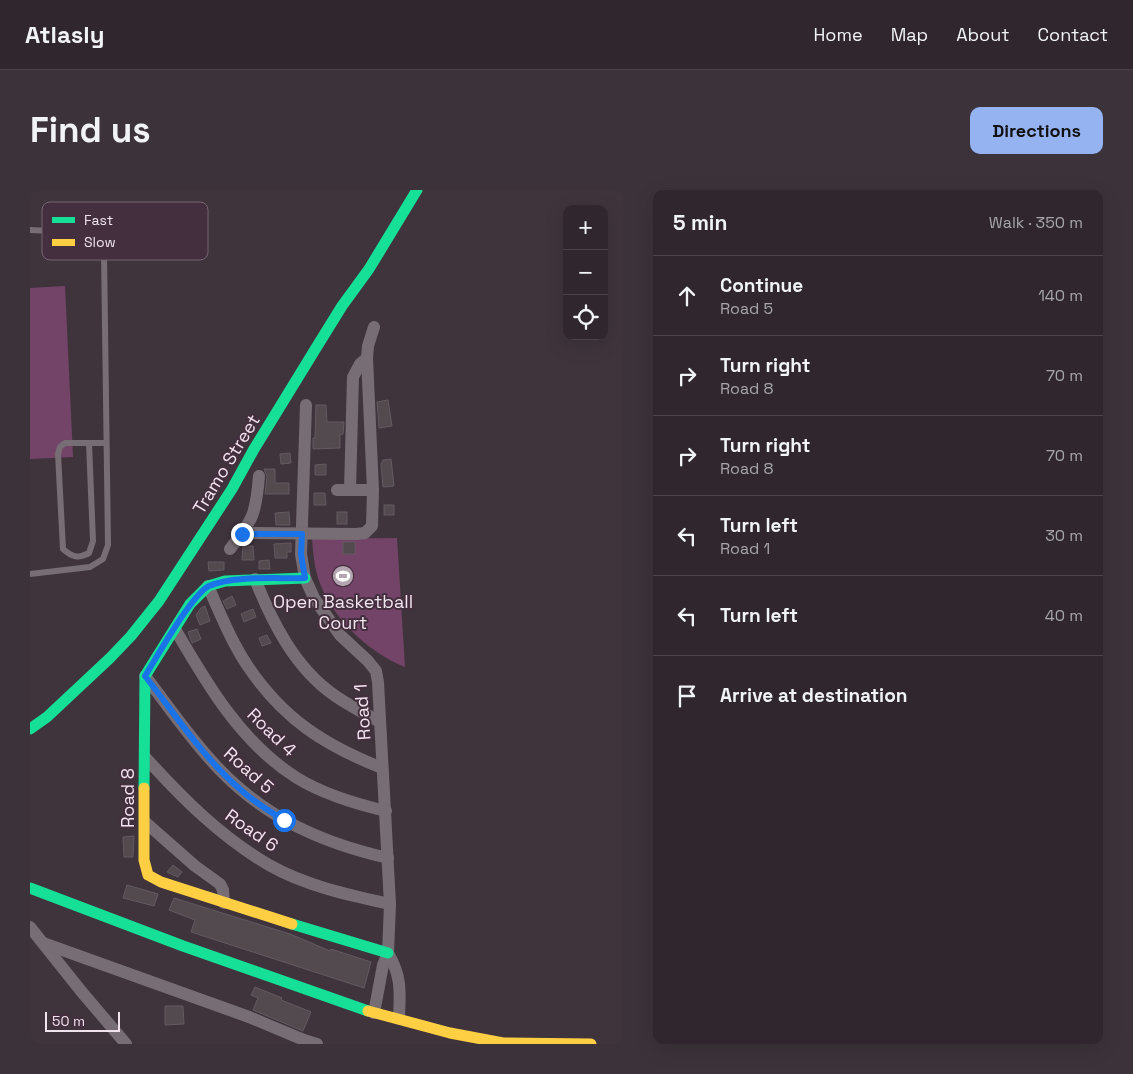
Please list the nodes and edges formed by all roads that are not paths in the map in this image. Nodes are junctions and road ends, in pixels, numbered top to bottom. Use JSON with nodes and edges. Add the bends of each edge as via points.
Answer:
{"nodes":[{"id":1,"x":417,"y":190,"type":"edge"},
{"id":2,"x":104,"y":260,"type":"edge"},
{"id":3,"x":374,"y":327,"type":"dead end"},
{"id":4,"x":367,"y":358,"type":"junction"},
{"id":5,"x":306,"y":405,"type":"dead end"},
{"id":6,"x":89,"y":443,"type":"junction"},
{"id":7,"x":106,"y":443,"type":"junction"},
{"id":8,"x":259,"y":476,"type":"dead end"},
{"id":9,"x":337,"y":490,"type":"dead end"},
{"id":10,"x":350,"y":490,"type":"junction"},
{"id":11,"x":373,"y":490,"type":"junction"},
{"id":12,"x":242,"y":534,"type":"junction"},
{"id":13,"x":302,"y":534,"type":"junction"},
{"id":14,"x":230,"y":549,"type":"dead end"},
{"id":15,"x":30,"y":574,"type":"edge"},
{"id":16,"x":305,"y":578,"type":"junction"},
{"id":17,"x":255,"y":579,"type":"junction"},
{"id":18,"x":208,"y":586,"type":"junction"},
{"id":19,"x":175,"y":629,"type":"junction"},
{"id":20,"x":145,"y":676,"type":"junction"},
{"id":21,"x":380,"y":722,"type":"junction"},
{"id":22,"x":30,"y":729,"type":"edge"},
{"id":23,"x":145,"y":757,"type":"junction"},
{"id":24,"x":382,"y":768,"type":"junction"},
{"id":25,"x":386,"y":811,"type":"junction"},
{"id":26,"x":145,"y":822,"type":"junction"},
{"id":27,"x":388,"y":858,"type":"junction"},
{"id":28,"x":30,"y":888,"type":"edge"},
{"id":29,"x":224,"y":904,"type":"junction"},
{"id":30,"x":390,"y":904,"type":"junction"},
{"id":31,"x":30,"y":927,"type":"edge"},
{"id":32,"x":43,"y":943,"type":"junction"},
{"id":33,"x":388,"y":953,"type":"junction"},
{"id":34,"x":374,"y":1013,"type":"junction"},
{"id":35,"x":399,"y":1018,"type":"junction"},
{"id":36,"x":503,"y":1043,"type":"edge"},
{"id":37,"x":126,"y":1044,"type":"edge"},
{"id":38,"x":317,"y":1044,"type":"edge"},
{"id":39,"x":591,"y":1044,"type":"edge"}],
"edges":[{"from":1,"to":22,"type":"street","name":"Tramo Street","via":[[316,348],[232,490],[159,601],[110,658]]},
{"from":2,"to":7,"type":"lane"},
{"from":3,"to":4,"type":"street"},
{"from":4,"to":10,"type":"street","via":[[353,377]]},
{"from":4,"to":11,"type":"street"},
{"from":5,"to":13,"type":"street","name":"Road 1"},
{"from":6,"to":6,"type":"lane","via":[[65,443],[58,454],[63,550],[72,557],[89,553],[92,541]]},
{"from":6,"to":7,"type":"lane"},
{"from":7,"to":15,"type":"lane","via":[[108,544],[103,559],[90,567]]},
{"from":8,"to":12,"type":"street","via":[[254,514]]},
{"from":9,"to":10,"type":"street"},
{"from":10,"to":11,"type":"street"},
{"from":11,"to":13,"type":"street","via":[[374,520],[369,530],[356,534]]},
{"from":12,"to":13,"type":"street"},
{"from":12,"to":14,"type":"street"},
{"from":13,"to":16,"type":"street","name":"Road 1"},
{"from":16,"to":17,"type":"street"},
{"from":16,"to":21,"type":"street","name":"Road 1","via":[[340,636],[376,671]]},
{"from":17,"to":18,"type":"street"},
{"from":17,"to":21,"type":"street","via":[[264,603],[296,658],[313,678],[332,694]]},
{"from":18,"to":19,"type":"street","via":[[190,604]]},
{"from":18,"to":24,"type":"street","via":[[247,664],[289,716],[335,747]]},
{"from":19,"to":20,"type":"street"},
{"from":19,"to":25,"type":"street","name":"Road 4","via":[[226,709],[271,758],[317,788]]},
{"from":20,"to":23,"type":"street","name":"Road 8"},
{"from":20,"to":27,"type":"street","name":"Road 5","via":[[218,768],[262,807],[304,831]]},
{"from":21,"to":24,"type":"street","name":"Road 1"},
{"from":23,"to":26,"type":"street","name":"Road 8"},
{"from":23,"to":30,"type":"street","name":"Road 6","via":[[211,824],[270,865],[327,889]]},
{"from":24,"to":25,"type":"street","name":"Road 1"},
{"from":25,"to":27,"type":"street","name":"Road 1"},
{"from":26,"to":29,"type":"street","via":[[220,884]]},
{"from":26,"to":29,"type":"street","name":"Road 8","via":[[144,860],[148,875]]},
{"from":27,"to":30,"type":"street","name":"Road 1"},
{"from":28,"to":34,"type":"street"},
{"from":29,"to":33,"type":"street","name":"Road 8"},
{"from":30,"to":33,"type":"street","name":"Road 1"},
{"from":31,"to":32,"type":"street"},
{"from":32,"to":37,"type":"street"},
{"from":32,"to":38,"type":"street"},
{"from":33,"to":34,"type":"street"},
{"from":33,"to":35,"type":"street","via":[[400,983]]},
{"from":34,"to":35,"type":"street"},
{"from":35,"to":36,"type":"street","via":[[450,1033]]},
{"from":36,"to":39,"type":"street"}]}
